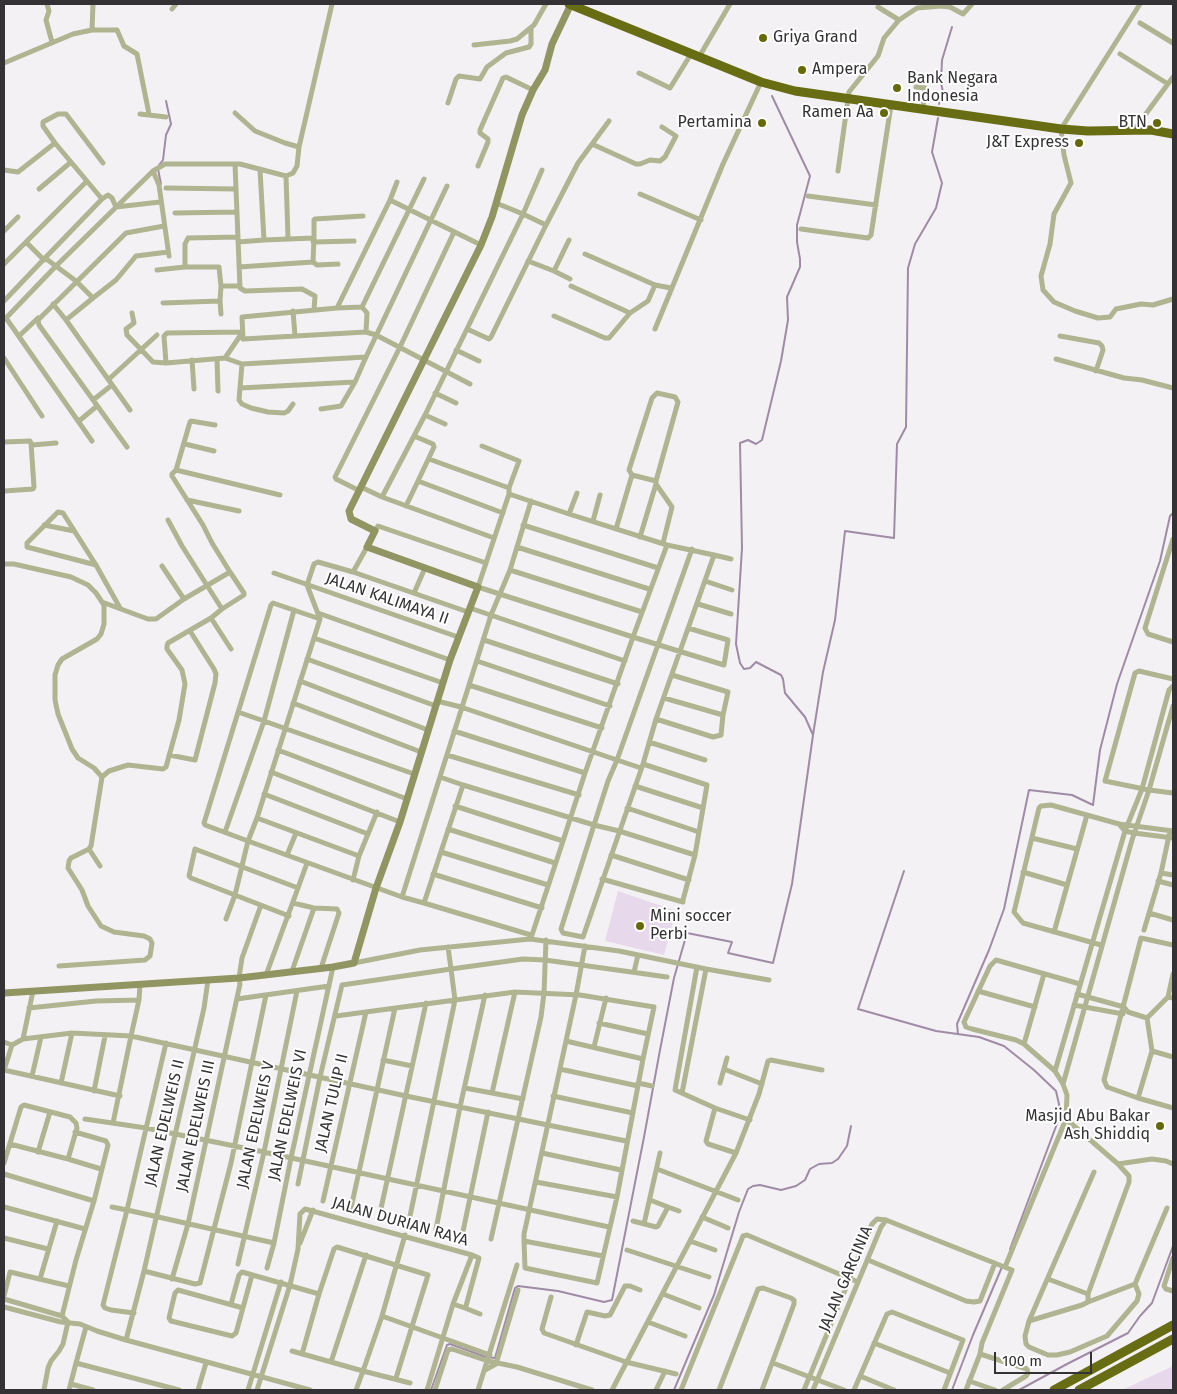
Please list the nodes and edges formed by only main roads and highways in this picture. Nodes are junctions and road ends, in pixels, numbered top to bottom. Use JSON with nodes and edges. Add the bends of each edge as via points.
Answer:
{"nodes":[{"id":1,"x":570,"y":4,"type":"edge"},
{"id":2,"x":1173,"y":134,"type":"edge"},
{"id":3,"x":1173,"y":1325,"type":"edge"},
{"id":4,"x":1173,"y":1339,"type":"edge"},
{"id":5,"x":1054,"y":1390,"type":"edge"},
{"id":6,"x":1079,"y":1390,"type":"edge"}],
"edges":[{"from":1,"to":2,"type":"highway","via":[[761,82],[795,91],[1061,128]]},
{"from":3,"to":5,"type":"highway"},
{"from":4,"to":6,"type":"highway"}]}
